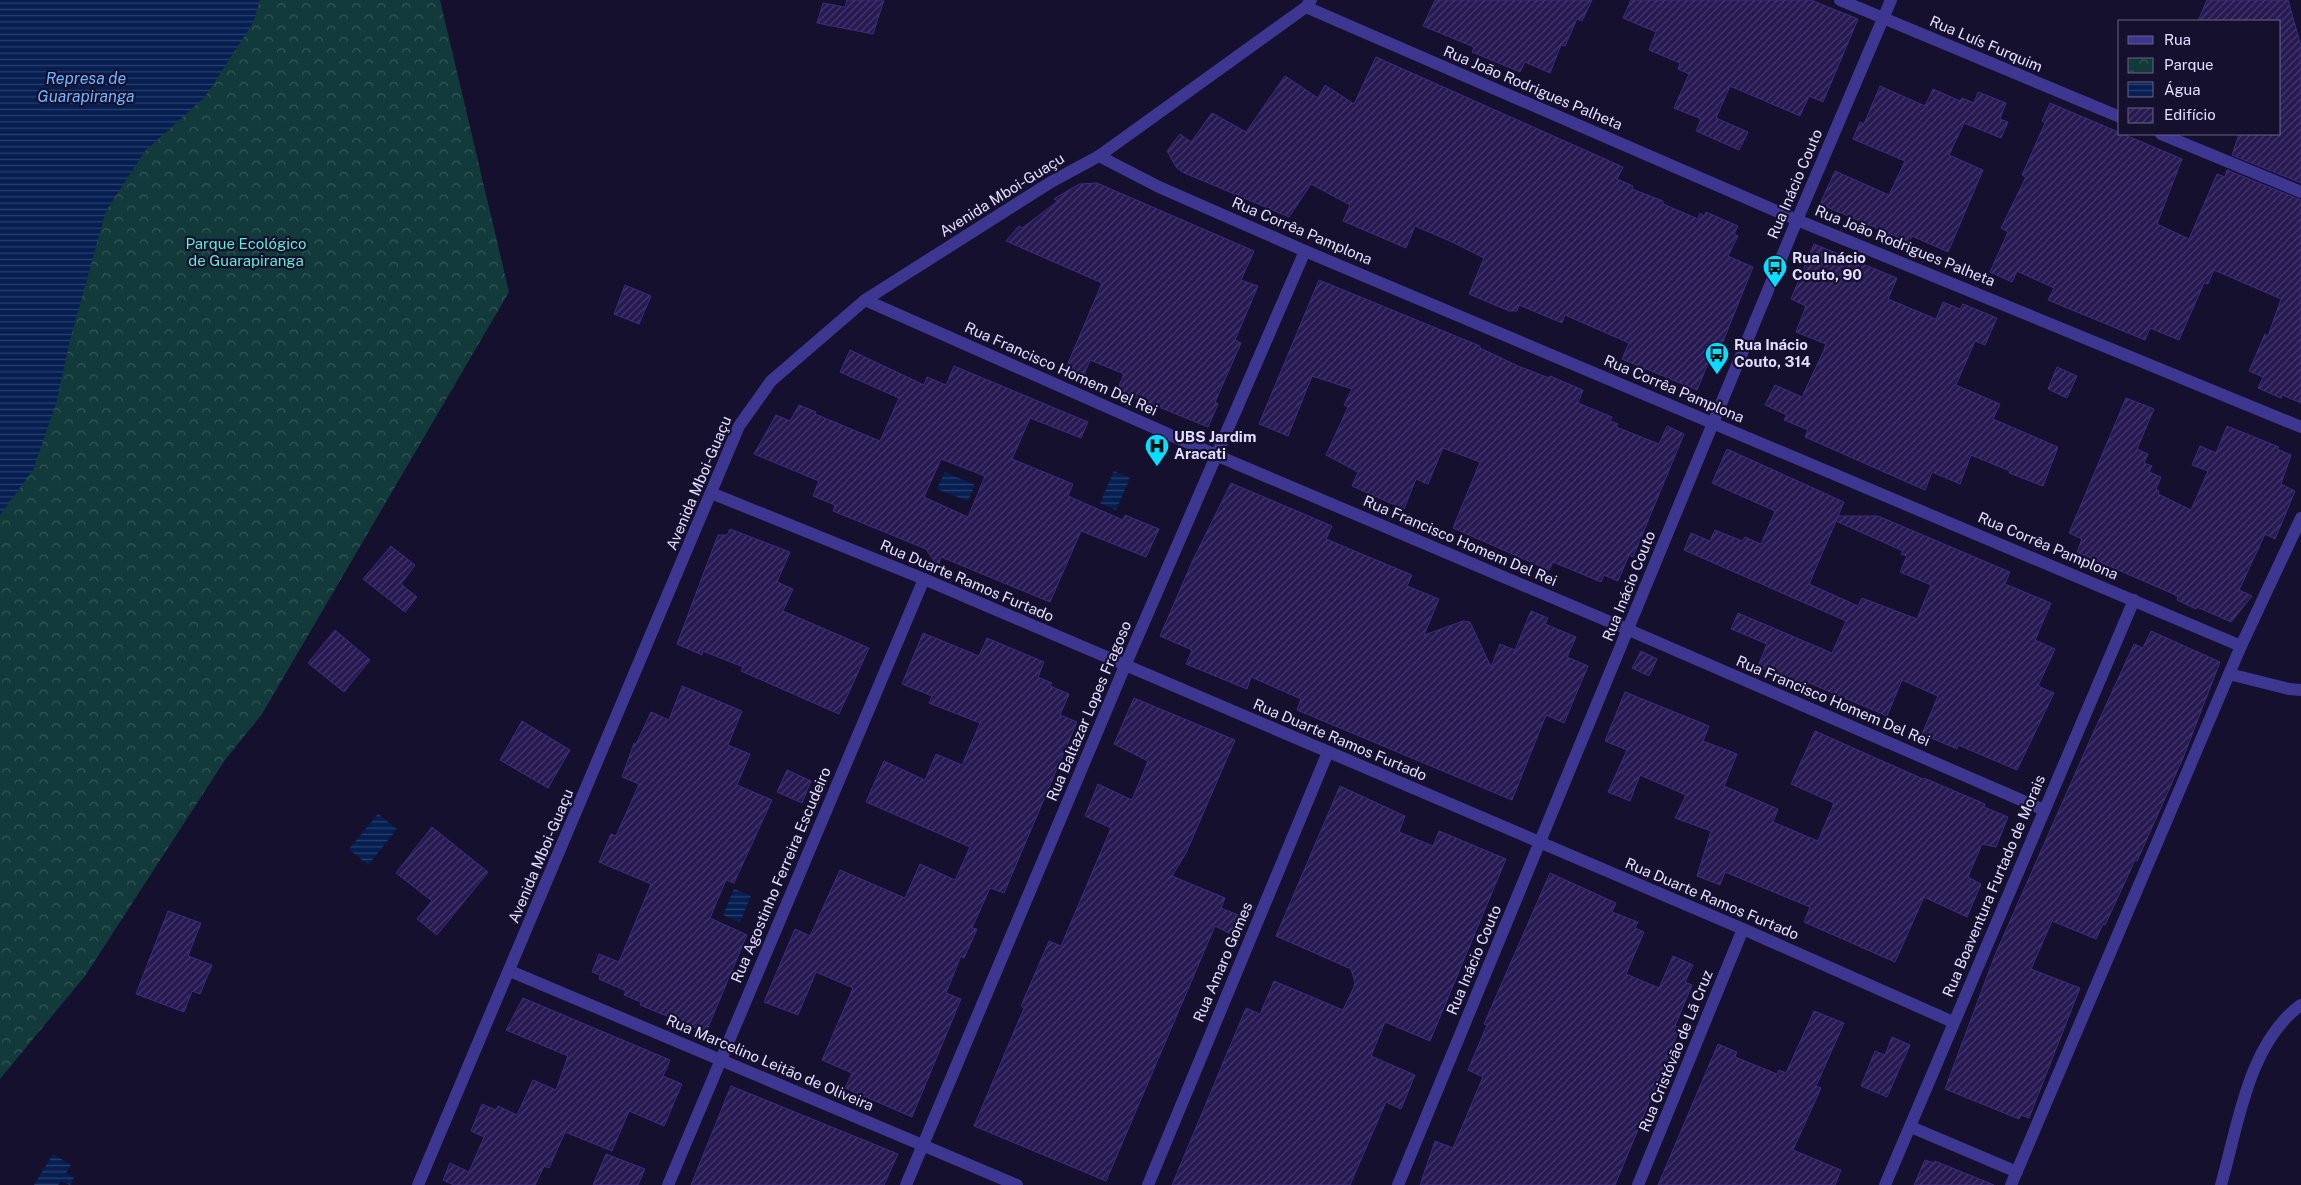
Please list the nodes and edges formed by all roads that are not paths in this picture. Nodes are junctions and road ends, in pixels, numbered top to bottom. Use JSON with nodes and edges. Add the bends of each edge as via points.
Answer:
{"nodes":[{"id":1,"x":1840,"y":0,"type":"edge"},
{"id":2,"x":1891,"y":0,"type":"edge"},
{"id":3,"x":1308,"y":4,"type":"edge"},
{"id":4,"x":1883,"y":18,"type":"junction"},
{"id":5,"x":2118,"y":115,"type":"edge"},
{"id":6,"x":2163,"y":135,"type":"edge"},
{"id":7,"x":1099,"y":156,"type":"junction"},
{"id":8,"x":2301,"y":192,"type":"edge"},
{"id":9,"x":1797,"y":220,"type":"junction"},
{"id":10,"x":1305,"y":251,"type":"junction"},
{"id":11,"x":865,"y":300,"type":"junction"},
{"id":12,"x":1714,"y":424,"type":"junction"},
{"id":13,"x":2301,"y":426,"type":"edge"},
{"id":14,"x":1218,"y":456,"type":"junction"},
{"id":15,"x":711,"y":493,"type":"junction"},
{"id":16,"x":2301,"y":518,"type":"edge"},
{"id":17,"x":924,"y":578,"type":"junction"},
{"id":18,"x":2134,"y":600,"type":"junction"},
{"id":19,"x":1629,"y":630,"type":"junction"},
{"id":20,"x":2241,"y":646,"type":"junction"},
{"id":21,"x":1125,"y":666,"type":"junction"},
{"id":22,"x":2228,"y":674,"type":"junction"},
{"id":23,"x":2301,"y":690,"type":"edge"},
{"id":24,"x":1328,"y":752,"type":"junction"},
{"id":25,"x":2044,"y":810,"type":"junction"},
{"id":26,"x":1540,"y":844,"type":"junction"},
{"id":27,"x":1743,"y":929,"type":"junction"},
{"id":28,"x":510,"y":970,"type":"junction"},
{"id":29,"x":2301,"y":1005,"type":"edge"},
{"id":30,"x":1953,"y":1022,"type":"junction"},
{"id":31,"x":721,"y":1060,"type":"junction"},
{"id":32,"x":1911,"y":1127,"type":"junction"},
{"id":33,"x":923,"y":1145,"type":"junction"},
{"id":34,"x":2017,"y":1172,"type":"junction"},
{"id":35,"x":418,"y":1185,"type":"edge"},
{"id":36,"x":668,"y":1185,"type":"edge"},
{"id":37,"x":906,"y":1185,"type":"edge"},
{"id":38,"x":1017,"y":1185,"type":"edge"},
{"id":39,"x":1148,"y":1185,"type":"edge"},
{"id":40,"x":1398,"y":1185,"type":"edge"},
{"id":41,"x":1638,"y":1185,"type":"edge"},
{"id":42,"x":1885,"y":1185,"type":"edge"},
{"id":43,"x":2011,"y":1185,"type":"edge"},
{"id":44,"x":2221,"y":1185,"type":"edge"}],
"edges":[{"from":1,"to":4,"type":"street","name":"Rua Luís Furquim"},
{"from":2,"to":4,"type":"street","name":"Rua Inácio Couto"},
{"from":3,"to":7,"type":"street","name":"Avenida Mboi-Guaçu"},
{"from":3,"to":9,"type":"street","name":"Rua João Rodrigues Palheta"},
{"from":4,"to":5,"type":"street","name":"Rua Luís Furquim"},
{"from":4,"to":9,"type":"street","name":"Rua Inácio Couto"},
{"from":6,"to":8,"type":"street"},
{"from":7,"to":10,"type":"street","name":"Rua Corrêa Pamplona","via":[[1159,187]]},
{"from":7,"to":11,"type":"street","name":"Avenida Mboi-Guaçu","via":[[1051,182]]},
{"from":9,"to":12,"type":"street","name":"Rua Inácio Couto"},
{"from":9,"to":13,"type":"street","name":"Rua João Rodrigues Palheta"},
{"from":10,"to":12,"type":"street","name":"Rua Corrêa Pamplona"},
{"from":10,"to":14,"type":"street","name":"Rua Baltazar Lopes Fragoso"},
{"from":11,"to":14,"type":"street","name":"Rua Francisco Homem Del Rei"},
{"from":11,"to":15,"type":"street","name":"Avenida Mboi-Guaçu","via":[[771,381],[739,426]]},
{"from":12,"to":18,"type":"street","name":"Rua Corrêa Pamplona"},
{"from":12,"to":19,"type":"street","name":"Rua Inácio Couto"},
{"from":14,"to":19,"type":"street","name":"Rua Francisco Homem Del Rei"},
{"from":14,"to":21,"type":"street","name":"Rua Baltazar Lopes Fragoso"},
{"from":15,"to":17,"type":"street","name":"Rua Duarte Ramos Furtado"},
{"from":15,"to":28,"type":"street","name":"Avenida Mboi-Guaçu"},
{"from":16,"to":20,"type":"street"},
{"from":17,"to":21,"type":"street","name":"Rua Duarte Ramos Furtado"},
{"from":17,"to":31,"type":"street","name":"Rua Agostinho Ferreira Escudeiro"},
{"from":18,"to":20,"type":"street","name":"Rua Corrêa Pamplona"},
{"from":18,"to":25,"type":"street","name":"Rua Boaventura Furtado de Morais"},
{"from":19,"to":25,"type":"street","name":"Rua Francisco Homem Del Rei"},
{"from":19,"to":26,"type":"street","name":"Rua Inácio Couto"},
{"from":20,"to":22,"type":"street"},
{"from":21,"to":24,"type":"street","name":"Rua Duarte Ramos Furtado"},
{"from":21,"to":33,"type":"street","name":"Rua Baltazar Lopes Fragoso"},
{"from":22,"to":23,"type":"street"},
{"from":22,"to":34,"type":"street"},
{"from":24,"to":26,"type":"street","name":"Rua Duarte Ramos Furtado"},
{"from":24,"to":39,"type":"street","name":"Rua Amaro Gomes"},
{"from":25,"to":30,"type":"street","name":"Rua Boaventura Furtado de Morais"},
{"from":26,"to":27,"type":"street","name":"Rua Duarte Ramos Furtado"},
{"from":26,"to":40,"type":"street","name":"Rua Inácio Couto"},
{"from":27,"to":30,"type":"street","name":"Rua Duarte Ramos Furtado"},
{"from":27,"to":41,"type":"street","name":"Rua Cristóvão de Lã Cruz"},
{"from":28,"to":31,"type":"street","name":"Rua Marcelino Leitão de Oliveira"},
{"from":28,"to":35,"type":"street","name":"Avenida Mboi-Guaçu","via":[[452,1098]]},
{"from":29,"to":44,"type":"street","via":[[2287,1015],[2270,1036],[2251,1076]]},
{"from":30,"to":32,"type":"street","name":"Rua Boaventura Furtado de Morais"},
{"from":31,"to":33,"type":"street","name":"Rua Marcelino Leitão de Oliveira"},
{"from":31,"to":36,"type":"street","name":"Rua Agostinho Ferreira Escudeiro"},
{"from":32,"to":34,"type":"street"},
{"from":32,"to":42,"type":"street","name":"Rua Boaventura Furtado de Morais"},
{"from":33,"to":37,"type":"street","name":"Rua Baltazar Lopes Fragoso"},
{"from":33,"to":38,"type":"street","name":"Rua Marcelino Leitão de Oliveira"},
{"from":34,"to":43,"type":"street"}]}
